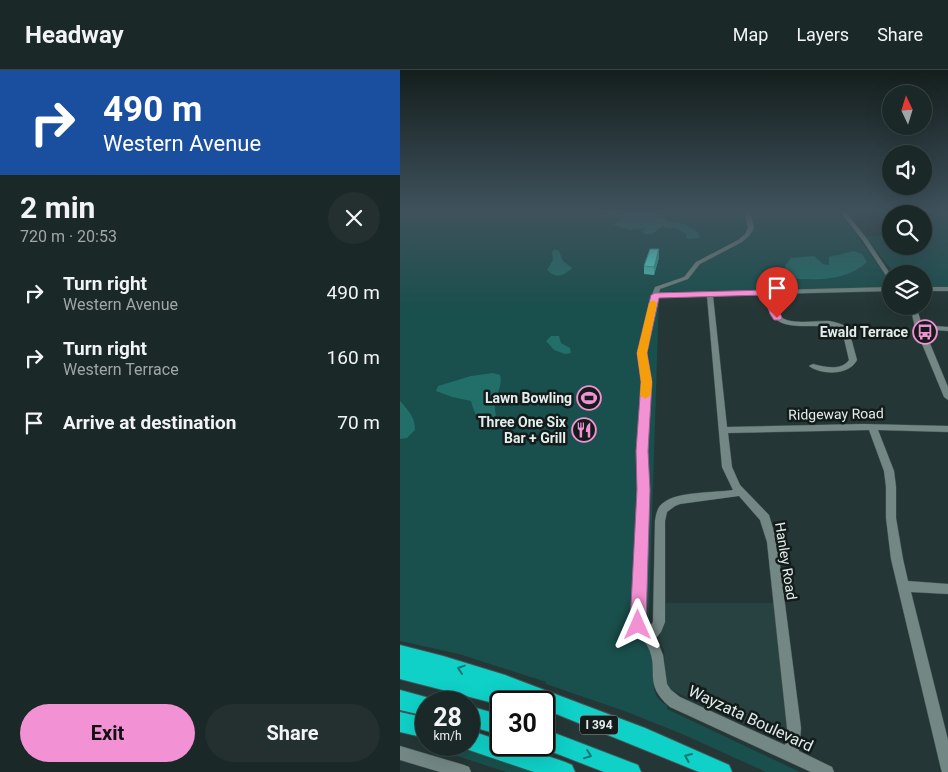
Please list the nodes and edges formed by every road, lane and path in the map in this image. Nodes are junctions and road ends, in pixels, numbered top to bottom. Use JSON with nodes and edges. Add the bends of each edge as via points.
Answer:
{"nodes":[{"id":1,"x":735,"y":243,"type":"edge"},
{"id":2,"x":867,"y":243,"type":"edge"},
{"id":3,"x":867,"y":243,"type":"edge"},
{"id":4,"x":886,"y":265,"type":"edge"},
{"id":5,"x":882,"y":266,"type":"edge"},
{"id":6,"x":932,"y":288,"type":"edge"},
{"id":7,"x":948,"y":288,"type":"edge"},
{"id":8,"x":882,"y":289,"type":"edge"},
{"id":9,"x":768,"y":292,"type":"junction"},
{"id":10,"x":710,"y":294,"type":"junction"},
{"id":11,"x":655,"y":295,"type":"junction"},
{"id":12,"x":912,"y":315,"type":"edge"},
{"id":13,"x":916,"y":315,"type":"edge"},
{"id":14,"x":919,"y":327,"type":"junction"},
{"id":15,"x":948,"y":329,"type":"edge"},
{"id":16,"x":813,"y":366,"type":"dead end"},
{"id":17,"x":948,"y":397,"type":"edge"},
{"id":18,"x":872,"y":427,"type":"junction"},
{"id":19,"x":948,"y":429,"type":"edge"},
{"id":20,"x":724,"y":430,"type":"junction"},
{"id":21,"x":740,"y":492,"type":"junction"},
{"id":22,"x":904,"y":586,"type":"junction"},
{"id":23,"x":948,"y":589,"type":"edge"},
{"id":24,"x":649,"y":637,"type":"junction"},
{"id":25,"x":400,"y":654,"type":"edge"},
{"id":26,"x":400,"y":670,"type":"edge"},
{"id":27,"x":490,"y":692,"type":"edge"},
{"id":28,"x":662,"y":692,"type":"joint"},
{"id":29,"x":400,"y":700,"type":"edge"},
{"id":30,"x":415,"y":703,"type":"edge"},
{"id":31,"x":555,"y":711,"type":"edge"},
{"id":32,"x":400,"y":722,"type":"edge"},
{"id":33,"x":415,"y":725,"type":"edge"},
{"id":34,"x":400,"y":730,"type":"edge"},
{"id":35,"x":415,"y":733,"type":"edge"},
{"id":36,"x":654,"y":742,"type":"junction"},
{"id":37,"x":555,"y":743,"type":"edge"},
{"id":38,"x":480,"y":745,"type":"edge"},
{"id":39,"x":400,"y":752,"type":"edge"},
{"id":40,"x":790,"y":755,"type":"junction"},
{"id":41,"x":948,"y":769,"type":"edge"},
{"id":42,"x":464,"y":772,"type":"edge"},
{"id":43,"x":565,"y":772,"type":"edge"},
{"id":44,"x":631,"y":772,"type":"edge"},
{"id":45,"x":722,"y":772,"type":"edge"},
{"id":46,"x":827,"y":772,"type":"edge"}],
"edges":[{"from":1,"to":11,"type":"street","via":[[701,261],[686,278],[658,287]]},
{"from":2,"to":4,"type":"street"},
{"from":3,"to":5,"type":"street"},
{"from":6,"to":7,"type":"street"},
{"from":8,"to":9,"type":"street"},
{"from":9,"to":10,"type":"street"},
{"from":9,"to":16,"type":"street","via":[[774,314],[780,320],[795,324],[833,323],[845,330],[853,360],[851,364],[839,369]]},
{"from":10,"to":11,"type":"street"},
{"from":10,"to":20,"type":"street","name":"Hanley Road"},
{"from":11,"to":24,"type":"street","via":[[642,353],[646,382],[637,618],[639,630]]},
{"from":12,"to":14,"type":"street"},
{"from":13,"to":14,"type":"street"},
{"from":14,"to":15,"type":"street"},
{"from":14,"to":17,"type":"street"},
{"from":18,"to":19,"type":"street","name":"Ridgeway Road"},
{"from":18,"to":20,"type":"street","name":"Ridgeway Road"},
{"from":18,"to":22,"type":"street","via":[[891,480],[891,518]]},
{"from":20,"to":21,"type":"street","name":"Hanley Road","via":[[727,467]]},
{"from":21,"to":24,"type":"street","via":[[676,502],[664,508],[660,521],[659,622]]},
{"from":21,"to":40,"type":"street","name":"Hanley Road","via":[[765,518],[770,532],[794,728]]},
{"from":22,"to":23,"type":"street"},
{"from":22,"to":41,"type":"street"},
{"from":24,"to":28,"type":"street","via":[[658,652],[658,679]]},
{"from":36,"to":25,"type":"highway","one_way":true,"via":[[484,677]]},
{"from":26,"to":27,"type":"highway"},
{"from":28,"to":40,"type":"street","name":"Wayzata Boulevard","via":[[675,702]]},
{"from":29,"to":30,"type":"highway"},
{"from":31,"to":36,"type":"highway","number":"I 394"},
{"from":32,"to":33,"type":"highway"},
{"from":34,"to":35,"type":"highway"},
{"from":45,"to":36,"type":"highway","number":"I 394","one_way":true},
{"from":37,"to":44,"type":"highway","number":"I 394","one_way":true},
{"from":38,"to":43,"type":"highway"},
{"from":39,"to":42,"type":"street"},
{"from":40,"to":46,"type":"street","name":"Wayzata Boulevard"}]}
